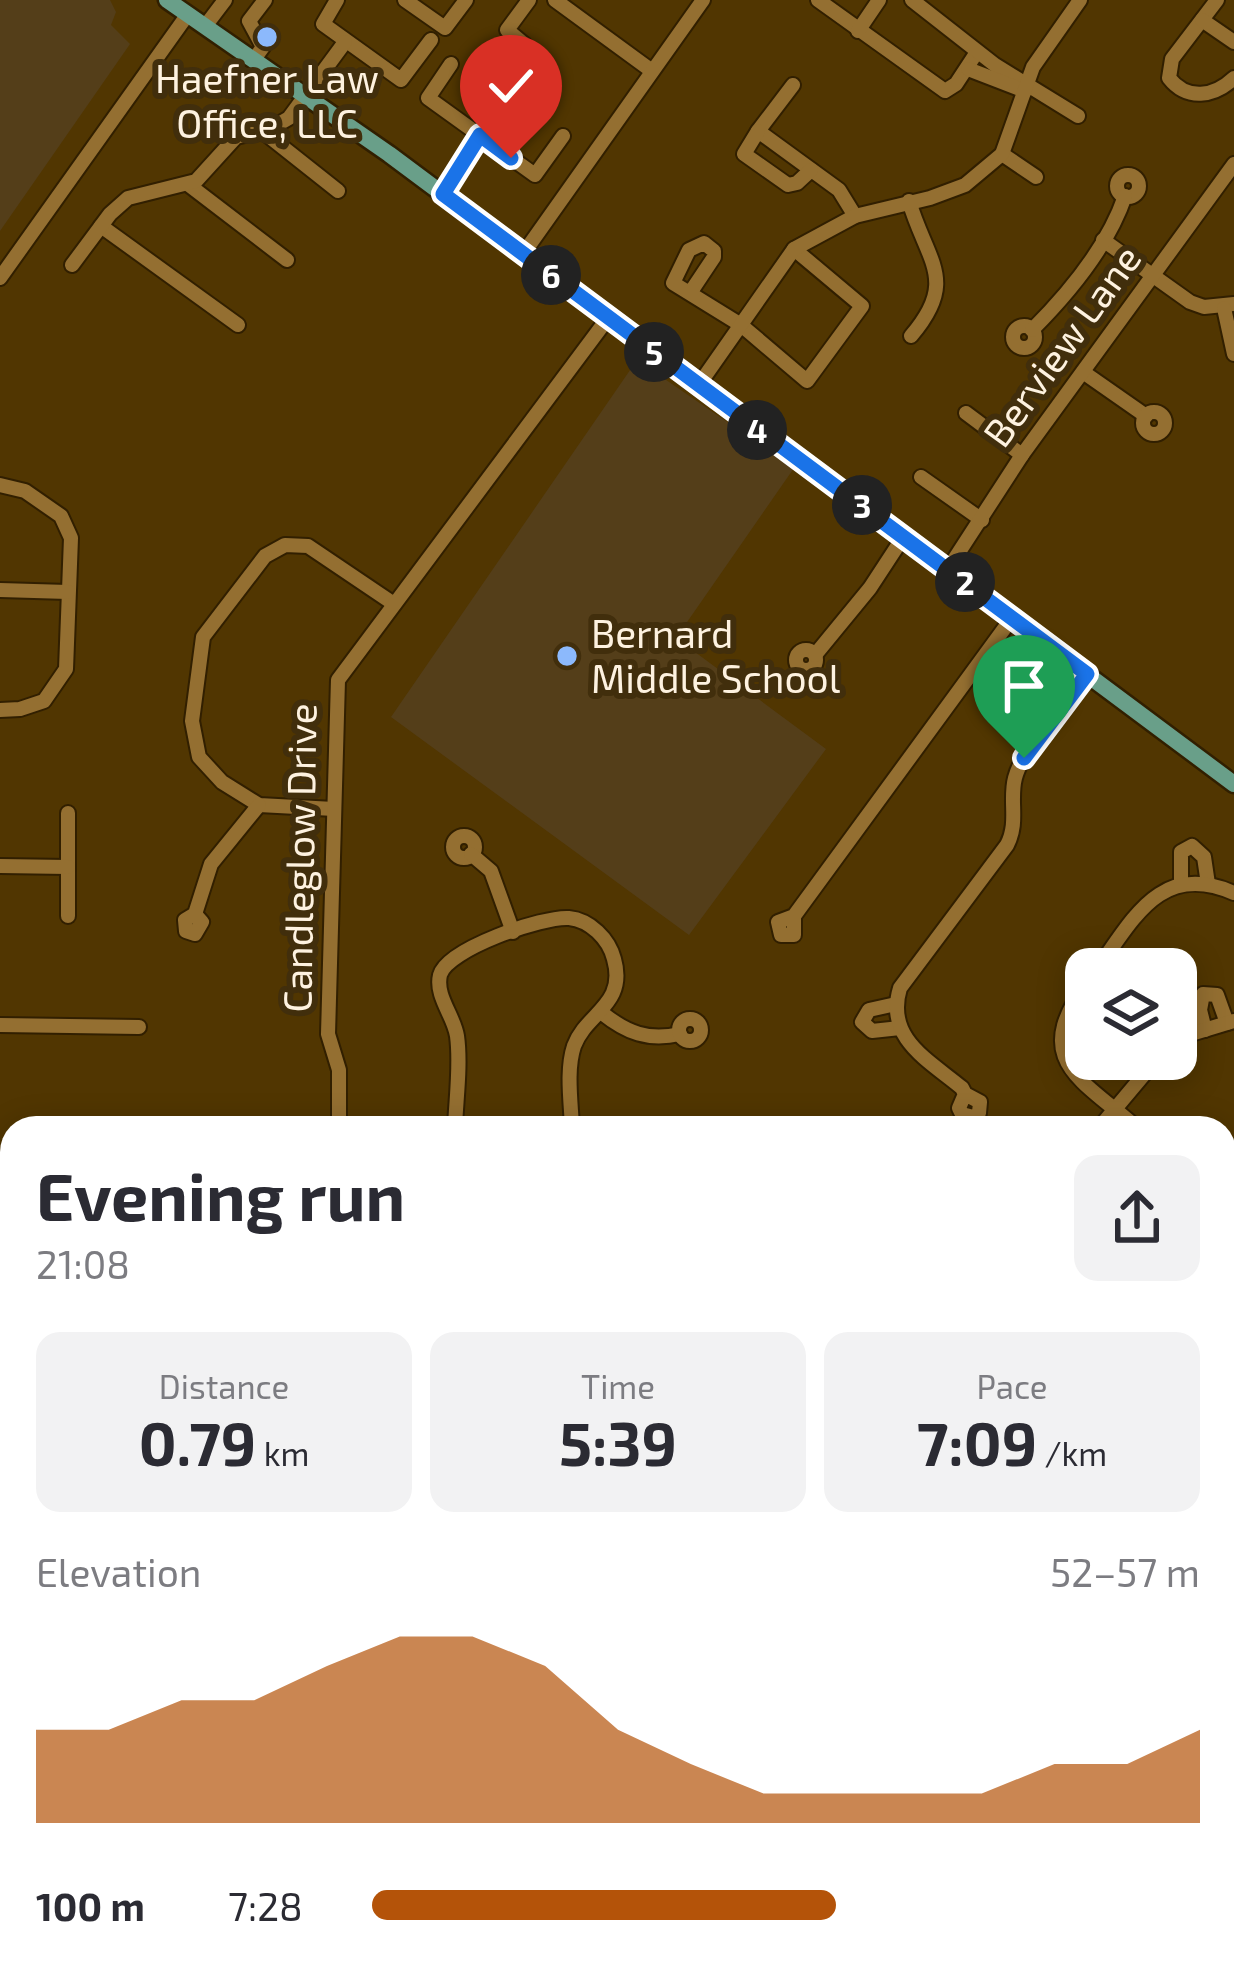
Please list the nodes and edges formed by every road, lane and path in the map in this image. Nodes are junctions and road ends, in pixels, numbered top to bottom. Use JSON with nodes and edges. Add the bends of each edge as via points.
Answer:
{"nodes":[{"id":1,"x":167,"y":0,"type":"edge"},
{"id":2,"x":225,"y":0,"type":"edge"},
{"id":3,"x":266,"y":0,"type":"edge"},
{"id":4,"x":337,"y":0,"type":"edge"},
{"id":5,"x":405,"y":0,"type":"edge"},
{"id":6,"x":466,"y":0,"type":"edge"},
{"id":7,"x":529,"y":0,"type":"edge"},
{"id":8,"x":555,"y":0,"type":"edge"},
{"id":9,"x":703,"y":0,"type":"edge"},
{"id":10,"x":818,"y":0,"type":"edge"},
{"id":11,"x":879,"y":0,"type":"edge"},
{"id":12,"x":912,"y":0,"type":"edge"},
{"id":13,"x":1080,"y":0,"type":"edge"},
{"id":14,"x":1217,"y":0,"type":"edge"},
{"id":15,"x":188,"y":14,"type":"junction"},
{"id":16,"x":1202,"y":20,"type":"junction"},
{"id":17,"x":206,"y":25,"type":"junction"},
{"id":18,"x":858,"y":32,"type":"junction"},
{"id":19,"x":431,"y":40,"type":"dead end"},
{"id":20,"x":344,"y":42,"type":"junction"},
{"id":21,"x":1234,"y":42,"type":"edge"},
{"id":22,"x":525,"y":45,"type":"dead end"},
{"id":23,"x":977,"y":52,"type":"junction"},
{"id":24,"x":255,"y":58,"type":"junction"},
{"id":25,"x":451,"y":64,"type":"dead end"},
{"id":26,"x":968,"y":69,"type":"junction"},
{"id":27,"x":652,"y":71,"type":"junction"},
{"id":28,"x":1234,"y":78,"type":"edge"},
{"id":29,"x":793,"y":85,"type":"dead end"},
{"id":30,"x":1027,"y":87,"type":"junction"},
{"id":31,"x":308,"y":95,"type":"junction"},
{"id":32,"x":1078,"y":116,"type":"dead end"},
{"id":33,"x":261,"y":130,"type":"junction"},
{"id":34,"x":758,"y":130,"type":"junction"},
{"id":35,"x":480,"y":135,"type":"junction"},
{"id":36,"x":563,"y":136,"type":"dead end"},
{"id":37,"x":1002,"y":154,"type":"junction"},
{"id":38,"x":1234,"y":164,"type":"edge"},
{"id":39,"x":811,"y":170,"type":"junction"},
{"id":40,"x":1036,"y":177,"type":"dead end"},
{"id":41,"x":189,"y":184,"type":"junction"},
{"id":42,"x":338,"y":191,"type":"dead end"},
{"id":43,"x":443,"y":194,"type":"junction"},
{"id":44,"x":1125,"y":196,"type":"dead end"},
{"id":45,"x":909,"y":201,"type":"junction"},
{"id":46,"x":855,"y":216,"type":"junction"},
{"id":47,"x":100,"y":226,"type":"junction"},
{"id":48,"x":1102,"y":240,"type":"junction"},
{"id":49,"x":794,"y":249,"type":"junction"},
{"id":50,"x":523,"y":254,"type":"junction"},
{"id":51,"x":287,"y":260,"type":"dead end"},
{"id":52,"x":72,"y":265,"type":"dead end"},
{"id":53,"x":1152,"y":276,"type":"junction"},
{"id":54,"x":0,"y":278,"type":"edge"},
{"id":55,"x":690,"y":293,"type":"dead end"},
{"id":56,"x":1229,"y":306,"type":"edge"},
{"id":57,"x":608,"y":318,"type":"junction"},
{"id":58,"x":238,"y":325,"type":"dead end"},
{"id":59,"x":741,"y":325,"type":"junction"},
{"id":60,"x":1032,"y":330,"type":"dead end"},
{"id":61,"x":910,"y":336,"type":"dead end"},
{"id":62,"x":1234,"y":353,"type":"edge"},
{"id":63,"x":1083,"y":372,"type":"junction"},
{"id":64,"x":698,"y":386,"type":"junction"},
{"id":65,"x":966,"y":413,"type":"dead end"},
{"id":66,"x":1146,"y":416,"type":"dead end"},
{"id":67,"x":1022,"y":455,"type":"junction"},
{"id":68,"x":920,"y":477,"type":"dead end"},
{"id":69,"x":0,"y":485,"type":"edge"},
{"id":70,"x":982,"y":520,"type":"junction"},
{"id":71,"x":904,"y":536,"type":"junction"},
{"id":72,"x":948,"y":569,"type":"junction"},
{"id":73,"x":0,"y":590,"type":"edge"},
{"id":74,"x":68,"y":592,"type":"junction"},
{"id":75,"x":394,"y":604,"type":"junction"},
{"id":76,"x":1012,"y":618,"type":"junction"},
{"id":77,"x":815,"y":655,"type":"dead end"},
{"id":78,"x":1087,"y":674,"type":"junction"},
{"id":79,"x":0,"y":710,"type":"edge"},
{"id":80,"x":1231,"y":776,"type":"edge"},
{"id":81,"x":260,"y":805,"type":"junction"},
{"id":82,"x":334,"y":809,"type":"junction"},
{"id":83,"x":68,"y":813,"type":"dead end"},
{"id":84,"x":471,"y":854,"type":"dead end"},
{"id":85,"x":0,"y":866,"type":"edge"},
{"id":86,"x":68,"y":867,"type":"junction"},
{"id":87,"x":1181,"y":884,"type":"junction"},
{"id":88,"x":1208,"y":884,"type":"junction"},
{"id":89,"x":1234,"y":892,"type":"edge"},
{"id":90,"x":195,"y":914,"type":"dead end"},
{"id":91,"x":68,"y":916,"type":"dead end"},
{"id":92,"x":794,"y":916,"type":"dead end"},
{"id":93,"x":513,"y":932,"type":"junction"},
{"id":94,"x":1113,"y":948,"type":"edge"},
{"id":95,"x":896,"y":1004,"type":"junction"},
{"id":96,"x":602,"y":1013,"type":"junction"},
{"id":97,"x":1065,"y":1016,"type":"edge"},
{"id":98,"x":1232,"y":1022,"type":"edge"},
{"id":99,"x":0,"y":1025,"type":"edge"},
{"id":100,"x":139,"y":1027,"type":"dead end"},
{"id":101,"x":899,"y":1028,"type":"junction"},
{"id":102,"x":1205,"y":1030,"type":"junction"},
{"id":103,"x":680,"y":1034,"type":"dead end"},
{"id":104,"x":1197,"y":1034,"type":"edge"},
{"id":105,"x":1065,"y":1056,"type":"edge"},
{"id":106,"x":1081,"y":1080,"type":"edge"},
{"id":107,"x":1139,"y":1080,"type":"edge"},
{"id":108,"x":964,"y":1094,"type":"dead end"},
{"id":109,"x":1115,"y":1108,"type":"junction"},
{"id":110,"x":338,"y":1116,"type":"edge"},
{"id":111,"x":455,"y":1116,"type":"edge"},
{"id":112,"x":572,"y":1116,"type":"edge"},
{"id":113,"x":1109,"y":1116,"type":"edge"},
{"id":114,"x":1124,"y":1116,"type":"edge"}],
"edges":[{"from":1,"to":15,"type":"main road"},
{"from":2,"to":17,"type":"street"},
{"from":3,"to":24,"type":"street","via":[[249,21],[263,47]]},
{"from":4,"to":20,"type":"street","via":[[323,24]]},
{"from":5,"to":6,"type":"street","via":[[445,28]]},
{"from":7,"to":22,"type":"street","via":[[507,30]]},
{"from":8,"to":27,"type":"street"},
{"from":9,"to":27,"type":"street"},
{"from":10,"to":18,"type":"street"},
{"from":11,"to":18,"type":"street"},
{"from":12,"to":23,"type":"street"},
{"from":13,"to":30,"type":"street"},
{"from":14,"to":16,"type":"street"},
{"from":15,"to":17,"type":"main road"},
{"from":15,"to":54,"type":"street"},
{"from":16,"to":21,"type":"street"},
{"from":16,"to":28,"type":"street","via":[[1172,59],[1169,78],[1197,95]]},
{"from":17,"to":24,"type":"main road"},
{"from":18,"to":26,"type":"street","via":[[945,91]]},
{"from":19,"to":20,"type":"street","via":[[401,80]]},
{"from":20,"to":31,"type":"street"},
{"from":23,"to":26,"type":"street"},
{"from":23,"to":30,"type":"street"},
{"from":24,"to":31,"type":"main road"},
{"from":25,"to":35,"type":"street","via":[[428,98]]},
{"from":26,"to":30,"type":"street"},
{"from":27,"to":50,"type":"street"},
{"from":29,"to":34,"type":"street"},
{"from":30,"to":32,"type":"street"},
{"from":30,"to":37,"type":"street"},
{"from":31,"to":33,"type":"street","via":[[289,118]]},
{"from":31,"to":43,"type":"main road"},
{"from":33,"to":41,"type":"street","via":[[236,136]]},
{"from":33,"to":42,"type":"street"},
{"from":34,"to":39,"type":"street"},
{"from":34,"to":39,"type":"street","via":[[744,154],[788,185]]},
{"from":35,"to":36,"type":"street","via":[[535,175]]},
{"from":35,"to":43,"type":"street"},
{"from":37,"to":40,"type":"street"},
{"from":37,"to":45,"type":"street","via":[[964,185]]},
{"from":38,"to":53,"type":"street","name":"Berview Lane"},
{"from":39,"to":46,"type":"street"},
{"from":41,"to":47,"type":"street","via":[[128,198]]},
{"from":41,"to":51,"type":"street"},
{"from":43,"to":50,"type":"main road"},
{"from":44,"to":48,"type":"street"},
{"from":45,"to":46,"type":"street"},
{"from":45,"to":61,"type":"street","via":[[938,282],[934,305]]},
{"from":46,"to":49,"type":"street"},
{"from":47,"to":52,"type":"street"},
{"from":47,"to":58,"type":"street"},
{"from":48,"to":53,"type":"street"},
{"from":48,"to":60,"type":"street"},
{"from":49,"to":59,"type":"street"},
{"from":49,"to":59,"type":"street","via":[[862,306],[807,381]]},
{"from":50,"to":57,"type":"main road"},
{"from":53,"to":56,"type":"street","via":[[1190,302]]},
{"from":53,"to":63,"type":"street","name":"Berview Lane"},
{"from":55,"to":59,"type":"street"},
{"from":56,"to":62,"type":"street"},
{"from":57,"to":64,"type":"main road"},
{"from":57,"to":75,"type":"street","name":"Candleglow Drive"},
{"from":59,"to":64,"type":"street"},
{"from":63,"to":66,"type":"street"},
{"from":63,"to":67,"type":"street","name":"Berview Lane"},
{"from":64,"to":71,"type":"main road"},
{"from":65,"to":67,"type":"street"},
{"from":67,"to":70,"type":"street","name":"Berview Lane"},
{"from":68,"to":70,"type":"street"},
{"from":69,"to":74,"type":"street","via":[[25,491],[68,527]]},
{"from":70,"to":72,"type":"street","name":"Berview Lane"},
{"from":71,"to":72,"type":"main road"},
{"from":71,"to":77,"type":"street"},
{"from":72,"to":76,"type":"main road"},
{"from":73,"to":74,"type":"street"},
{"from":74,"to":79,"type":"street","via":[[66,668],[33,706]]},
{"from":75,"to":81,"type":"street","via":[[308,545],[285,545],[265,556],[203,637],[191,721],[199,757]]},
{"from":75,"to":82,"type":"street","name":"Candleglow Drive","via":[[338,680]]},
{"from":76,"to":78,"type":"main road"},
{"from":76,"to":92,"type":"street"},
{"from":78,"to":80,"type":"main road"},
{"from":78,"to":95,"type":"street","via":[[1018,768],[1007,845]]},
{"from":81,"to":82,"type":"street"},
{"from":81,"to":90,"type":"street","via":[[211,864]]},
{"from":82,"to":110,"type":"street","name":"Candleglow Drive","via":[[328,1034],[339,1070]]},
{"from":83,"to":86,"type":"street"},
{"from":84,"to":93,"type":"street","via":[[491,871]]},
{"from":85,"to":86,"type":"street"},
{"from":86,"to":91,"type":"street"},
{"from":87,"to":88,"type":"street"},
{"from":87,"to":88,"type":"street","via":[[1181,852],[1192,846],[1204,857]]},
{"from":87,"to":94,"type":"street","via":[[1149,900]]},
{"from":88,"to":89,"type":"street"},
{"from":93,"to":96,"type":"street","via":[[568,918],[600,934],[616,968]]},
{"from":93,"to":111,"type":"street","via":[[457,953],[441,970],[457,1036]]},
{"from":95,"to":101,"type":"street"},
{"from":95,"to":101,"type":"street","via":[[868,1010],[862,1022],[872,1031]]},
{"from":96,"to":103,"type":"street","via":[[642,1036]]},
{"from":96,"to":112,"type":"street","via":[[575,1044]]},
{"from":97,"to":105,"type":"street"},
{"from":98,"to":102,"type":"street"},
{"from":98,"to":102,"type":"street","via":[[1217,995],[1203,994]]},
{"from":99,"to":100,"type":"street"},
{"from":101,"to":108,"type":"street"},
{"from":102,"to":104,"type":"street"},
{"from":106,"to":109,"type":"street"},
{"from":107,"to":109,"type":"street"},
{"from":109,"to":113,"type":"street"},
{"from":109,"to":114,"type":"street"}]}
